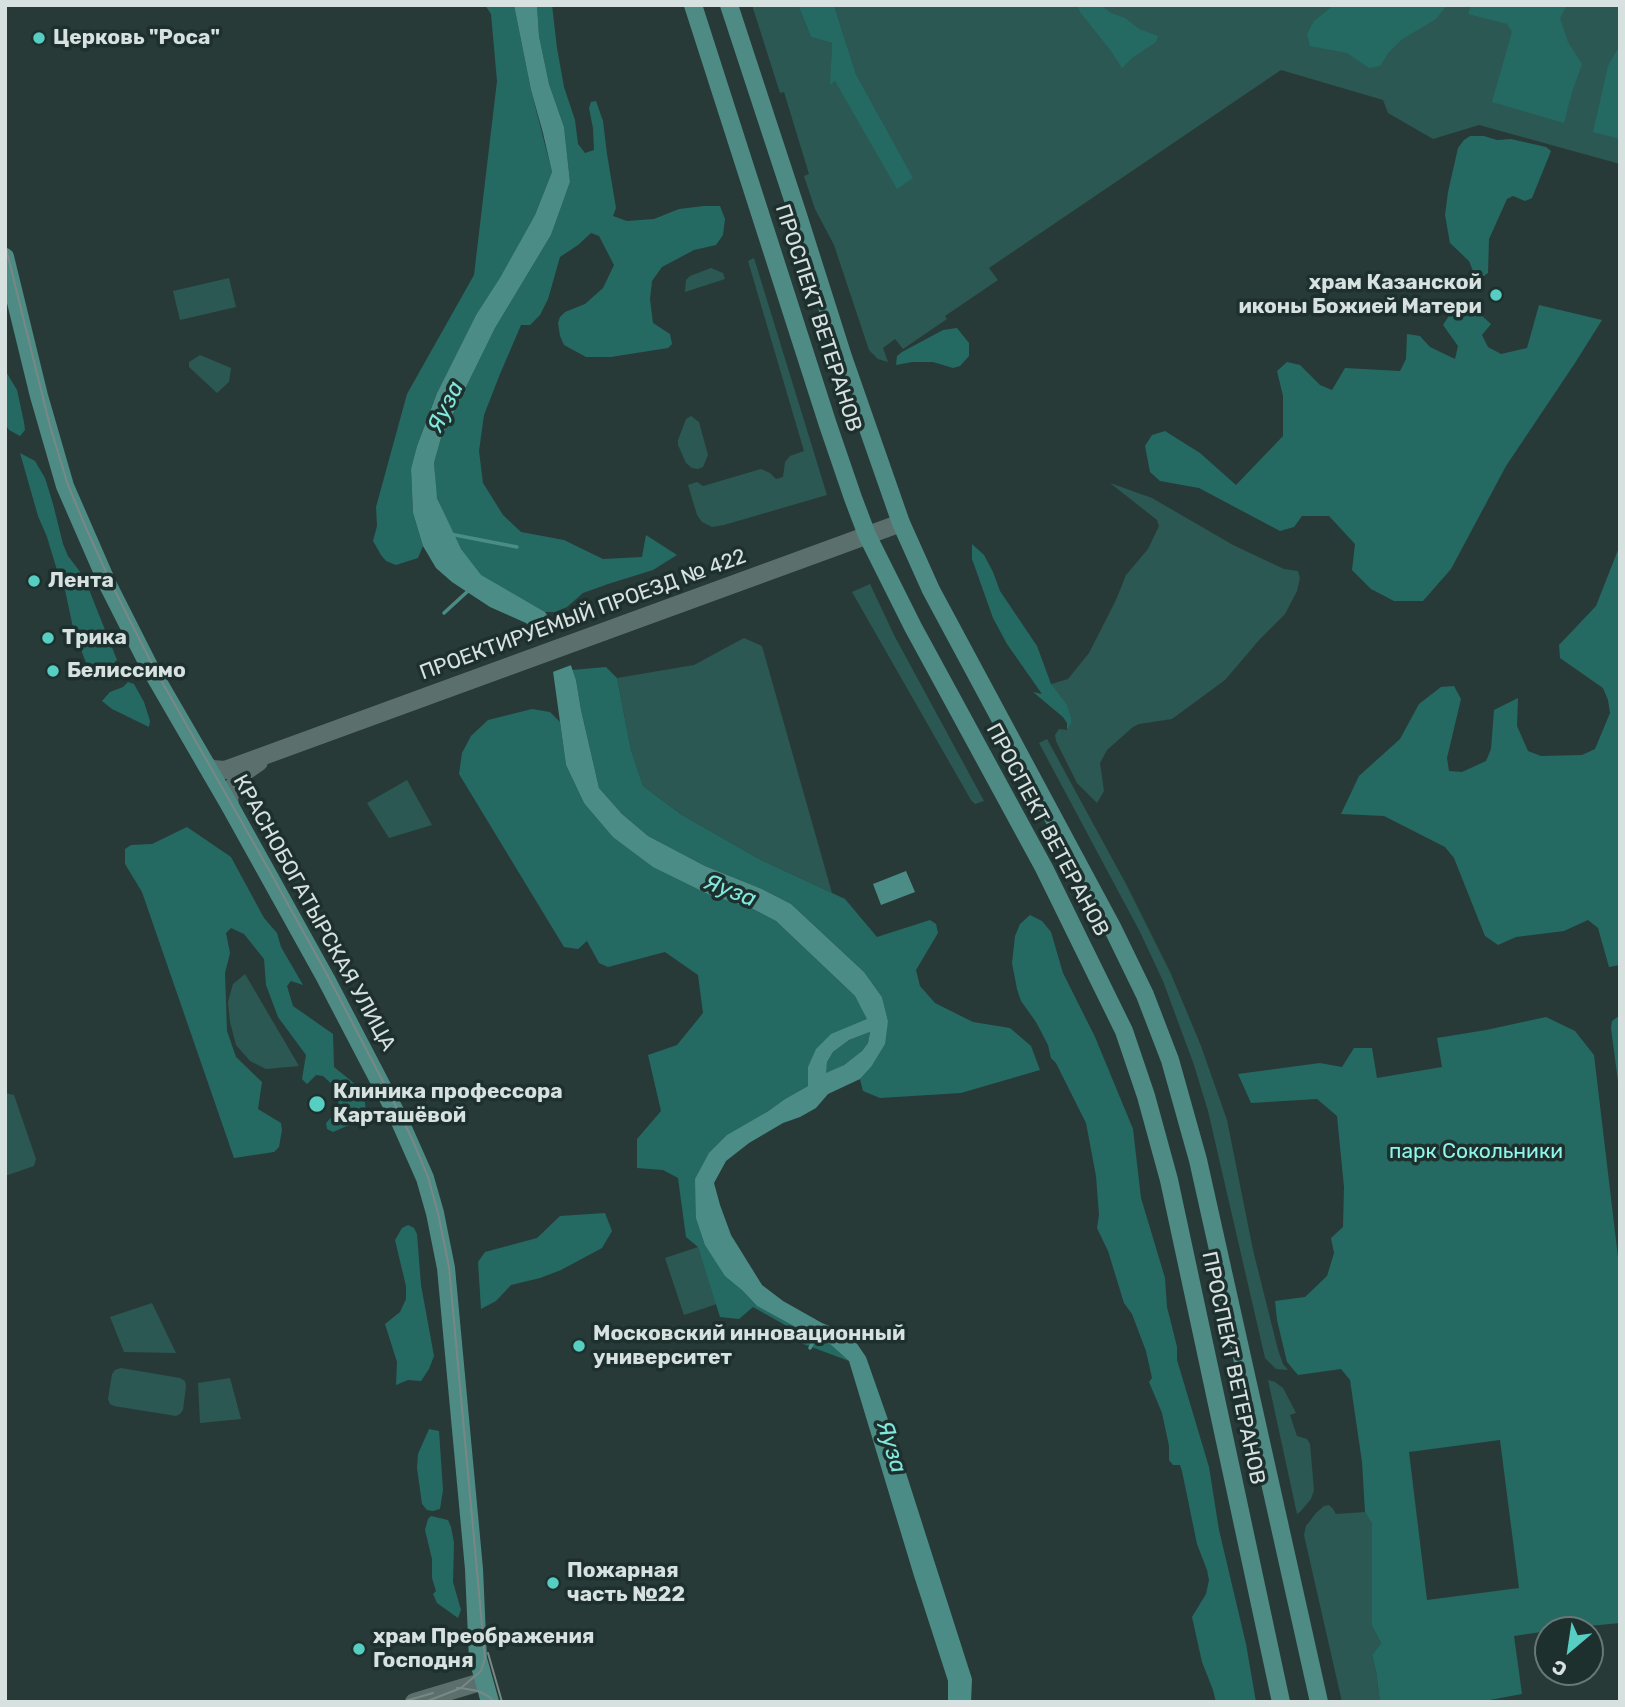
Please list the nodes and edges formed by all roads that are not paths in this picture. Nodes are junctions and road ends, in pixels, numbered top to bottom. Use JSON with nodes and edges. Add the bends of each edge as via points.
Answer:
{"nodes":[{"id":1,"x":692,"y":5,"type":"edge"},
{"id":2,"x":729,"y":5,"type":"edge"},
{"id":3,"x":5,"y":257,"type":"edge"},
{"id":4,"x":901,"y":523,"type":"junction"},
{"id":5,"x":867,"y":535,"type":"junction"},
{"id":6,"x":280,"y":749,"type":"junction"},
{"id":7,"x":207,"y":766,"type":"junction"},
{"id":8,"x":230,"y":806,"type":"junction"},
{"id":9,"x":484,"y":1681,"type":"junction"},
{"id":10,"x":414,"y":1702,"type":"edge"},
{"id":11,"x":490,"y":1702,"type":"edge"},
{"id":12,"x":1281,"y":1702,"type":"edge"},
{"id":13,"x":1319,"y":1702,"type":"edge"}],
"edges":[{"from":1,"to":5,"type":"main road","name":"ПРОСПЕКТ ВЕТЕРАНОВ"},
{"from":2,"to":4,"type":"main road","name":"ПРОСПЕКТ ВЕТЕРАНОВ"},
{"from":3,"to":7,"type":"main road","name":"КРАСНОБОГАТЫРСКАЯ УЛИЦА","via":[[65,486],[144,657]]},
{"from":4,"to":5,"type":"street","name":"ПРОЕКТИРУЕМЫЙ ПРОЕЗД № 422"},
{"from":4,"to":13,"type":"main road","name":"ПРОСПЕКТ ВЕТЕРАНОВ","via":[[931,590],[1112,926],[1170,1060],[1198,1160]]},
{"from":5,"to":6,"type":"street","name":"ПРОЕКТИРУЕМЫЙ ПРОЕЗД № 422"},
{"from":5,"to":12,"type":"main road","name":"ПРОСПЕКТ ВЕТЕРАНОВ","via":[[1044,868],[1124,1031],[1169,1180]]},
{"from":6,"to":7,"type":"street","name":"ПРОЕКТИРУЕМЫЙ ПРОЕЗД № 422","via":[[225,770]]},
{"from":6,"to":8,"type":"street","name":"ПРОЕКТИРУЕМЫЙ ПРОЕЗД № 422","via":[[246,771],[234,785]]},
{"from":7,"to":8,"type":"main road","name":"КРАСНОБОГАТЫРСКАЯ УЛИЦА"},
{"from":8,"to":9,"type":"main road","name":"КРАСНОБОГАТЫРСКАЯ УЛИЦА","via":[[326,979],[425,1178],[446,1268],[478,1659]]},
{"from":9,"to":10,"type":"street"},
{"from":9,"to":11,"type":"main road","name":"КРАСНОБОГАТЫРСКАЯ УЛИЦА"}]}
